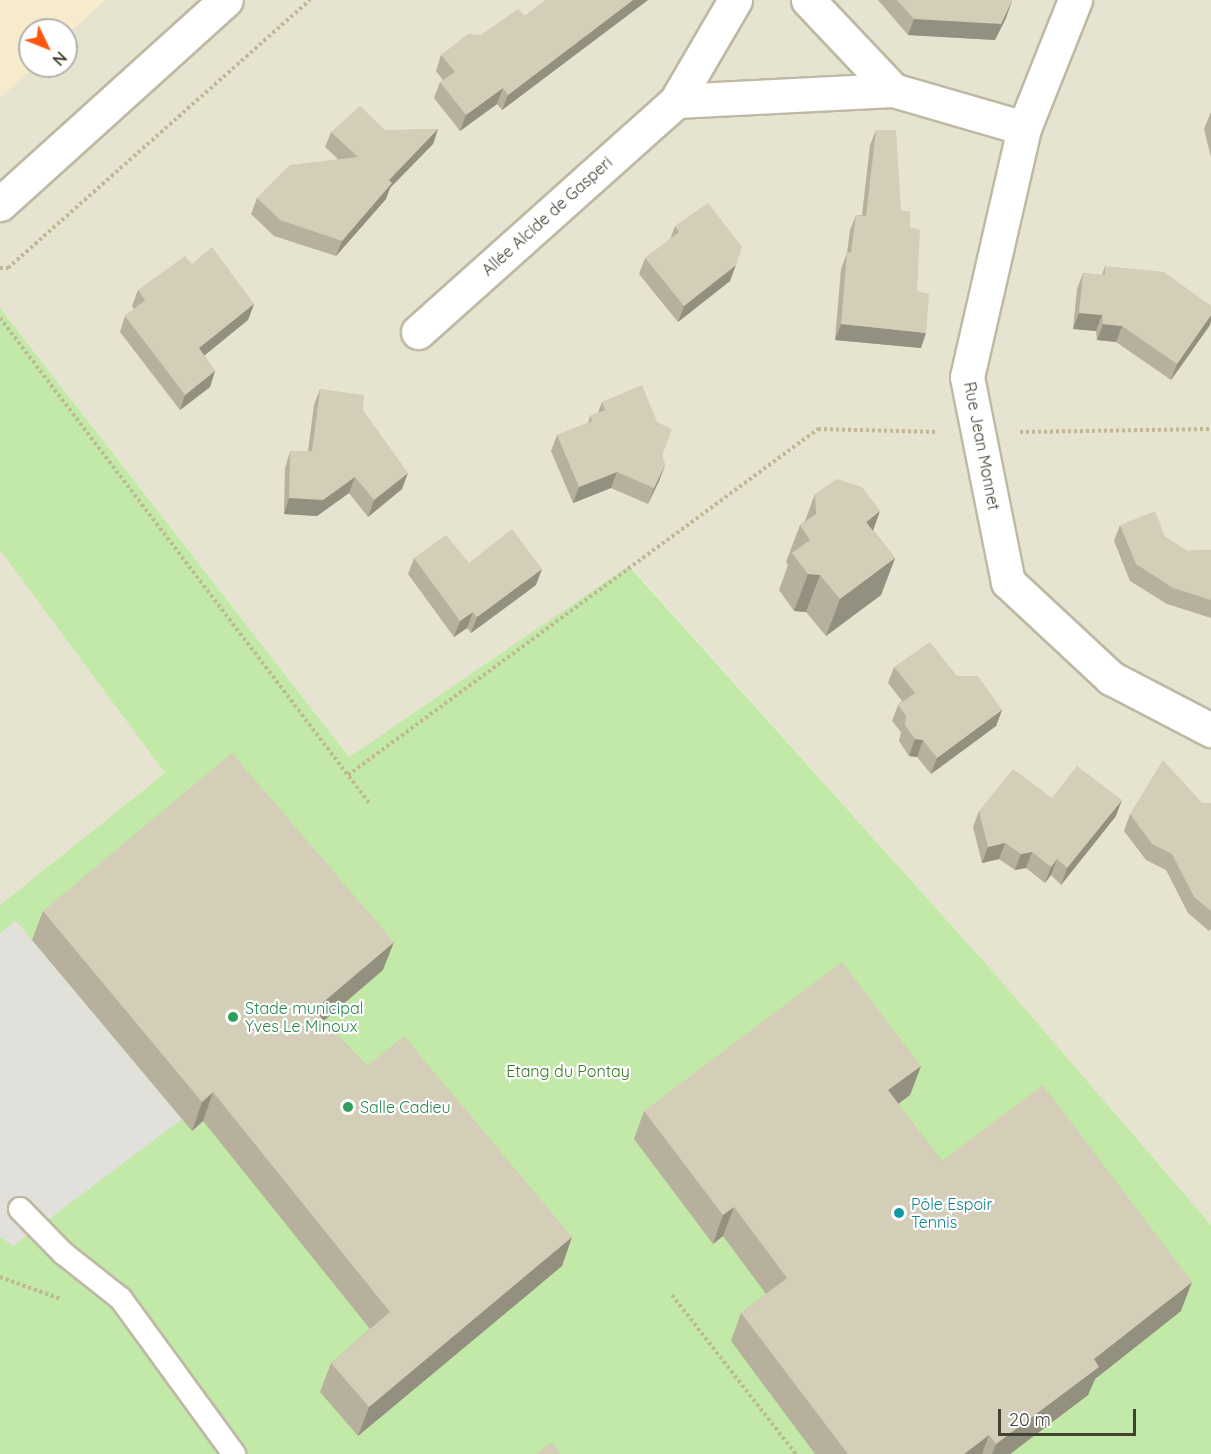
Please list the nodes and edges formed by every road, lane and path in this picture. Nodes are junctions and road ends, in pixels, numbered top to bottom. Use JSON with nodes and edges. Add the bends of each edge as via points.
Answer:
{"nodes":[{"id":1,"x":226,"y":0,"type":"edge"},
{"id":2,"x":310,"y":0,"type":"edge"},
{"id":3,"x":735,"y":0,"type":"edge"},
{"id":4,"x":808,"y":0,"type":"edge"},
{"id":5,"x":1075,"y":0,"type":"edge"},
{"id":6,"x":893,"y":90,"type":"junction"},
{"id":7,"x":676,"y":101,"type":"junction"},
{"id":8,"x":1024,"y":128,"type":"junction"},
{"id":9,"x":0,"y":204,"type":"edge"},
{"id":10,"x":0,"y":268,"type":"edge"},
{"id":11,"x":0,"y":318,"type":"edge"},
{"id":12,"x":417,"y":332,"type":"dead end"},
{"id":13,"x":1211,"y":429,"type":"edge"},
{"id":14,"x":978,"y":432,"type":"junction"},
{"id":15,"x":1211,"y":730,"type":"edge"},
{"id":16,"x":348,"y":775,"type":"junction"},
{"id":17,"x":370,"y":804,"type":"dead end"},
{"id":18,"x":20,"y":1209,"type":"dead end"},
{"id":19,"x":672,"y":1296,"type":"dead end"},
{"id":20,"x":234,"y":1454,"type":"edge"},
{"id":21,"x":796,"y":1454,"type":"edge"}],
"edges":[{"from":1,"to":9,"type":"street"},
{"from":2,"to":10,"type":"path","via":[[8,268]]},
{"from":3,"to":7,"type":"street","name":"Allée Alcide de Gasperi"},
{"from":4,"to":6,"type":"street"},
{"from":5,"to":8,"type":"street","name":"Rue Jean Monnet"},
{"from":6,"to":7,"type":"street"},
{"from":6,"to":8,"type":"street"},
{"from":7,"to":12,"type":"street","name":"Allée Alcide de Gasperi"},
{"from":8,"to":14,"type":"street","name":"Rue Jean Monnet","via":[[967,377]]},
{"from":11,"to":16,"type":"path"},
{"from":13,"to":14,"type":"path"},
{"from":14,"to":15,"type":"street","name":"Rue Jean Monnet","via":[[1008,582],[1111,678]]},
{"from":14,"to":16,"type":"path","via":[[818,429]]},
{"from":16,"to":17,"type":"path"},
{"from":18,"to":20,"type":"lane","via":[[63,1253],[121,1299]]},
{"from":19,"to":21,"type":"path"}]}
